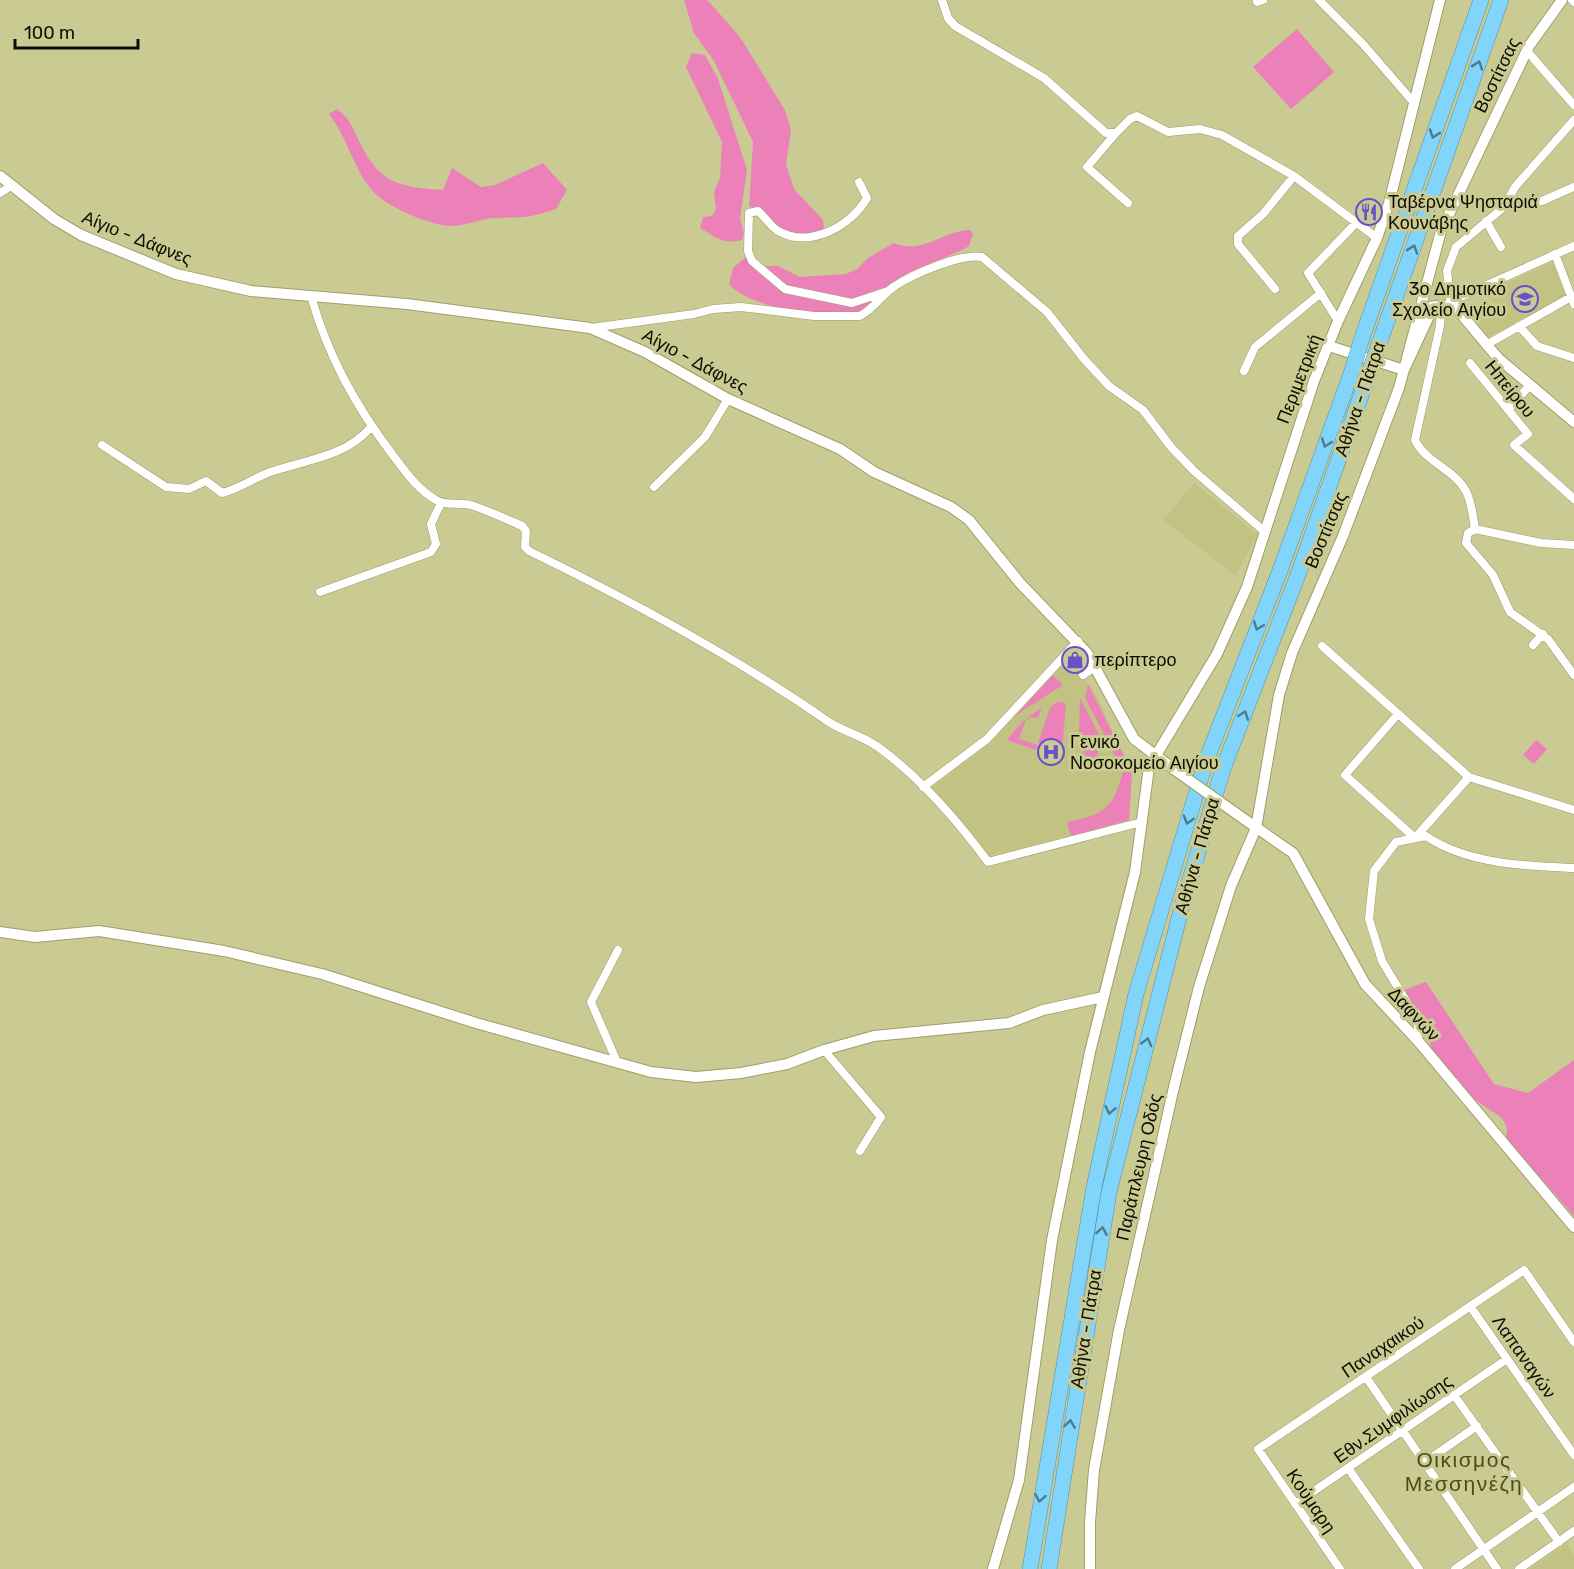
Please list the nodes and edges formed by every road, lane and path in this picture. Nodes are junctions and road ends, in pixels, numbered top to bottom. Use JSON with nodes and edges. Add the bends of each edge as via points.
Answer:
{"nodes":[{"id":1,"x":942,"y":0,"type":"edge"},
{"id":2,"x":1319,"y":0,"type":"edge"},
{"id":3,"x":1440,"y":0,"type":"edge"},
{"id":4,"x":1481,"y":0,"type":"edge"},
{"id":5,"x":1501,"y":0,"type":"edge"},
{"id":6,"x":1562,"y":0,"type":"edge"},
{"id":7,"x":1526,"y":50,"type":"junction"},
{"id":8,"x":1415,"y":104,"type":"junction"},
{"id":9,"x":1574,"y":105,"type":"edge"},
{"id":10,"x":1574,"y":120,"type":"edge"},
{"id":11,"x":1116,"y":133,"type":"junction"},
{"id":12,"x":0,"y":176,"type":"edge"},
{"id":13,"x":1294,"y":176,"type":"junction"},
{"id":14,"x":860,"y":182,"type":"dead end"},
{"id":15,"x":11,"y":186,"type":"junction"},
{"id":16,"x":1574,"y":187,"type":"edge"},
{"id":17,"x":0,"y":193,"type":"edge"},
{"id":18,"x":1128,"y":203,"type":"dead end"},
{"id":19,"x":1504,"y":207,"type":"junction"},
{"id":20,"x":1486,"y":221,"type":"junction"},
{"id":21,"x":1355,"y":224,"type":"junction"},
{"id":22,"x":1377,"y":238,"type":"junction"},
{"id":23,"x":1574,"y":246,"type":"edge"},
{"id":24,"x":1501,"y":247,"type":"dead end"},
{"id":25,"x":1555,"y":254,"type":"junction"},
{"id":26,"x":1275,"y":289,"type":"dead end"},
{"id":27,"x":889,"y":291,"type":"junction"},
{"id":28,"x":1321,"y":293,"type":"junction"},
{"id":29,"x":311,"y":296,"type":"junction"},
{"id":30,"x":1572,"y":300,"type":"edge"},
{"id":31,"x":1443,"y":306,"type":"junction"},
{"id":32,"x":1420,"y":308,"type":"junction"},
{"id":33,"x":1338,"y":321,"type":"junction"},
{"id":34,"x":1519,"y":326,"type":"junction"},
{"id":35,"x":590,"y":328,"type":"junction"},
{"id":36,"x":1486,"y":345,"type":"junction"},
{"id":37,"x":1329,"y":346,"type":"junction"},
{"id":38,"x":1574,"y":358,"type":"edge"},
{"id":39,"x":1470,"y":363,"type":"dead end"},
{"id":40,"x":1404,"y":370,"type":"junction"},
{"id":41,"x":1244,"y":371,"type":"dead end"},
{"id":42,"x":1530,"y":385,"type":"junction"},
{"id":43,"x":728,"y":399,"type":"junction"},
{"id":44,"x":1508,"y":410,"type":"junction"},
{"id":45,"x":1574,"y":422,"type":"edge"},
{"id":46,"x":371,"y":427,"type":"junction"},
{"id":47,"x":102,"y":445,"type":"dead end"},
{"id":48,"x":654,"y":487,"type":"dead end"},
{"id":49,"x":1574,"y":499,"type":"edge"},
{"id":50,"x":441,"y":503,"type":"junction"},
{"id":51,"x":1475,"y":529,"type":"junction"},
{"id":52,"x":1265,"y":532,"type":"junction"},
{"id":53,"x":1574,"y":545,"type":"edge"},
{"id":54,"x":320,"y":592,"type":"dead end"},
{"id":55,"x":1543,"y":634,"type":"junction"},
{"id":56,"x":1078,"y":641,"type":"junction"},
{"id":57,"x":1533,"y":645,"type":"dead end"},
{"id":58,"x":1322,"y":646,"type":"dead end"},
{"id":59,"x":1096,"y":666,"type":"junction"},
{"id":60,"x":1083,"y":675,"type":"dead end"},
{"id":61,"x":1574,"y":675,"type":"edge"},
{"id":62,"x":1398,"y":714,"type":"junction"},
{"id":63,"x":1154,"y":756,"type":"junction"},
{"id":64,"x":1469,"y":777,"type":"junction"},
{"id":65,"x":923,"y":787,"type":"junction"},
{"id":66,"x":1574,"y":810,"type":"edge"},
{"id":67,"x":1244,"y":819,"type":"joint"},
{"id":68,"x":1142,"y":822,"type":"junction"},
{"id":69,"x":1256,"y":828,"type":"junction"},
{"id":70,"x":1415,"y":838,"type":"junction"},
{"id":71,"x":1574,"y":868,"type":"edge"},
{"id":72,"x":0,"y":932,"type":"edge"},
{"id":73,"x":618,"y":950,"type":"dead end"},
{"id":74,"x":1199,"y":987,"type":"joint"},
{"id":75,"x":1103,"y":997,"type":"junction"},
{"id":76,"x":1418,"y":1041,"type":"junction"},
{"id":77,"x":824,"y":1050,"type":"junction"},
{"id":78,"x":617,"y":1062,"type":"junction"},
{"id":79,"x":860,"y":1151,"type":"dead end"},
{"id":80,"x":1574,"y":1227,"type":"edge"},
{"id":81,"x":1470,"y":1306,"type":"junction"},
{"id":82,"x":1574,"y":1342,"type":"edge"},
{"id":83,"x":1507,"y":1359,"type":"junction"},
{"id":84,"x":1366,"y":1377,"type":"junction"},
{"id":85,"x":1454,"y":1395,"type":"junction"},
{"id":86,"x":1477,"y":1426,"type":"junction"},
{"id":87,"x":1403,"y":1430,"type":"junction"},
{"id":88,"x":1258,"y":1449,"type":"joint"},
{"id":89,"x":1574,"y":1455,"type":"edge"},
{"id":90,"x":1425,"y":1462,"type":"junction"},
{"id":91,"x":1348,"y":1468,"type":"junction"},
{"id":92,"x":1574,"y":1487,"type":"edge"},
{"id":93,"x":1295,"y":1504,"type":"junction"},
{"id":94,"x":1537,"y":1512,"type":"junction"},
{"id":95,"x":1574,"y":1531,"type":"edge"},
{"id":96,"x":1559,"y":1542,"type":"junction"},
{"id":97,"x":1484,"y":1549,"type":"junction"},
{"id":98,"x":993,"y":1569,"type":"edge"},
{"id":99,"x":1030,"y":1569,"type":"edge"},
{"id":100,"x":1049,"y":1569,"type":"edge"},
{"id":101,"x":1090,"y":1569,"type":"edge"},
{"id":102,"x":1340,"y":1569,"type":"edge"},
{"id":103,"x":1419,"y":1569,"type":"edge"},
{"id":104,"x":1455,"y":1569,"type":"edge"},
{"id":105,"x":1497,"y":1569,"type":"edge"},
{"id":106,"x":1519,"y":1569,"type":"edge"}],
"edges":[{"from":1,"to":11,"type":"street","via":[[955,26],[1049,82],[1104,132]]},
{"from":2,"to":8,"type":"street","via":[[1364,44]]},
{"from":3,"to":8,"type":"street","name":"Περιμετρική"},
{"from":4,"to":99,"type":"highway","name":"Αθήνα - Πάτρα","one_way":true,"bridge":true,"via":[[1281,568],[1204,764],[1137,994],[1090,1209]]},
{"from":100,"to":5,"type":"highway","name":"Αθήνα - Πάτρα","one_way":true,"bridge":true,"via":[[1109,1192],[1182,906],[1223,769],[1299,572]]},
{"from":6,"to":7,"type":"street","name":"Βοστίτσας"},
{"from":7,"to":9,"type":"street"},
{"from":7,"to":32,"type":"street","name":"Βοστίτσας","via":[[1441,231]]},
{"from":8,"to":22,"type":"street","name":"Περιμετρική"},
{"from":10,"to":19,"type":"street","via":[[1515,188]]},
{"from":11,"to":13,"type":"street","via":[[1137,116],[1172,132],[1212,131]]},
{"from":11,"to":18,"type":"street","via":[[1087,167]]},
{"from":12,"to":15,"type":"street","name":"Αίγιο - Δάφνες"},
{"from":13,"to":21,"type":"street"},
{"from":13,"to":26,"type":"street","via":[[1263,214],[1238,236],[1239,244]]},
{"from":14,"to":27,"type":"street","via":[[867,198],[859,212],[822,235],[786,234],[777,231],[758,211],[749,213],[748,251],[752,261],[785,289],[852,303]]},
{"from":15,"to":17,"type":"street"},
{"from":15,"to":29,"type":"street","name":"Αίγιο - Δάφνες","via":[[66,227],[153,266],[251,291]]},
{"from":16,"to":19,"type":"street","via":[[1542,201]]},
{"from":19,"to":20,"type":"street"},
{"from":20,"to":24,"type":"street"},
{"from":20,"to":31,"type":"street","via":[[1461,241],[1452,254]]},
{"from":21,"to":22,"type":"street"},
{"from":21,"to":28,"type":"street","via":[[1308,273]]},
{"from":22,"to":33,"type":"street","name":"Περιμετρική"},
{"from":23,"to":25,"type":"street"},
{"from":25,"to":30,"type":"street"},
{"from":25,"to":31,"type":"street"},
{"from":27,"to":35,"type":"street","via":[[860,316],[741,307]]},
{"from":27,"to":52,"type":"street","via":[[958,257],[971,255],[988,261],[1047,312],[1096,372],[1143,410],[1194,471]]},
{"from":28,"to":33,"type":"street"},
{"from":28,"to":41,"type":"street","via":[[1255,347]]},
{"from":29,"to":35,"type":"street","name":"Αίγιο - Δάφνες"},
{"from":29,"to":46,"type":"street","via":[[329,352]]},
{"from":30,"to":34,"type":"street"},
{"from":31,"to":32,"type":"street"},
{"from":31,"to":36,"type":"street","via":[[1459,311]]},
{"from":31,"to":40,"type":"street","via":[[1429,316]]},
{"from":31,"to":51,"type":"street","via":[[1415,440],[1423,453],[1464,488]]},
{"from":32,"to":40,"type":"street","name":"Βοστίτσας"},
{"from":33,"to":37,"type":"street","name":"Περιμετρική"},
{"from":34,"to":36,"type":"street"},
{"from":34,"to":38,"type":"street","via":[[1537,346]]},
{"from":35,"to":43,"type":"street","name":"Αίγιο - Δάφνες","via":[[645,352]]},
{"from":36,"to":42,"type":"street"},
{"from":37,"to":40,"type":"street"},
{"from":37,"to":52,"type":"street","name":"Περιμετρική","via":[[1298,425]]},
{"from":39,"to":44,"type":"street","name":"Ηπείρου"},
{"from":40,"to":69,"type":"street","name":"Βοστίτσας","via":[[1343,536],[1292,653],[1274,715]]},
{"from":42,"to":44,"type":"street"},
{"from":42,"to":45,"type":"street"},
{"from":43,"to":48,"type":"street","via":[[705,437]]},
{"from":43,"to":56,"type":"street","name":"Αίγιο - Δάφνες","via":[[840,449],[874,472],[956,510]]},
{"from":44,"to":49,"type":"street","name":"Ηπείρου","via":[[1528,434],[1514,445]]},
{"from":46,"to":47,"type":"street","via":[[332,454],[267,473],[222,493],[206,481],[189,489],[166,487]]},
{"from":46,"to":50,"type":"street","via":[[411,479]]},
{"from":50,"to":54,"type":"street","via":[[431,524],[436,544],[431,552]]},
{"from":50,"to":65,"type":"street","via":[[470,505],[522,526],[529,551],[748,668],[831,724],[879,748]]},
{"from":51,"to":53,"type":"street","via":[[1541,543]]},
{"from":51,"to":55,"type":"street","via":[[1466,536],[1468,549],[1493,575],[1510,612]]},
{"from":52,"to":63,"type":"street","name":"Περιμετρική","via":[[1234,621]]},
{"from":55,"to":57,"type":"street"},
{"from":55,"to":61,"type":"street"},
{"from":56,"to":59,"type":"street","name":"Αίγιο - Δάφνες"},
{"from":56,"to":65,"type":"street","via":[[987,739]]},
{"from":58,"to":62,"type":"street"},
{"from":59,"to":60,"type":"street"},
{"from":59,"to":63,"type":"street","name":"Αίγιο - Δάφνες","via":[[1134,739]]},
{"from":62,"to":64,"type":"street"},
{"from":62,"to":70,"type":"street","via":[[1346,775]]},
{"from":63,"to":67,"type":"street","name":"Αίγιο - Δάφνες","bridge":true},
{"from":63,"to":68,"type":"street","name":"Περιμετρική","via":[[1146,780]]},
{"from":64,"to":66,"type":"street"},
{"from":64,"to":70,"type":"street"},
{"from":65,"to":68,"type":"street","via":[[962,827],[988,862]]},
{"from":67,"to":69,"type":"street","name":"Δαφνών"},
{"from":68,"to":75,"type":"street","name":"Περιμετρική","via":[[1132,888]]},
{"from":69,"to":74,"type":"street","name":"Βοστίτσας","via":[[1231,886]]},
{"from":69,"to":76,"type":"street","name":"Δαφνών","via":[[1294,854],[1365,984]]},
{"from":70,"to":71,"type":"street","via":[[1426,836],[1443,848],[1504,862]]},
{"from":70,"to":76,"type":"street","via":[[1396,842],[1378,862],[1369,909],[1382,961],[1418,1021]]},
{"from":72,"to":78,"type":"street","via":[[35,937],[99,931],[224,951],[322,974]]},
{"from":73,"to":78,"type":"street","via":[[591,1002]]},
{"from":74,"to":101,"type":"street","name":"Παράπλευρη Οδός","via":[[1119,1330],[1094,1470]]},
{"from":75,"to":77,"type":"street","via":[[1044,1010],[1010,1023],[874,1036]]},
{"from":75,"to":98,"type":"street","name":"Περιμετρική","via":[[1052,1239],[1018,1480]]},
{"from":76,"to":80,"type":"street","name":"Δαφνών"},
{"from":77,"to":78,"type":"street","via":[[787,1064],[717,1076],[651,1072]]},
{"from":77,"to":79,"type":"street","via":[[881,1117]]},
{"from":81,"to":82,"type":"street","name":"Παναχαικού","via":[[1524,1270]]},
{"from":81,"to":83,"type":"street","name":"Λαπαναγών"},
{"from":81,"to":84,"type":"street","name":"Παναχαικού"},
{"from":83,"to":85,"type":"street","name":"Εθν.Συμφιλίωσης"},
{"from":83,"to":89,"type":"street","name":"Λαπαναγών"},
{"from":84,"to":87,"type":"street"},
{"from":84,"to":88,"type":"street","name":"Παναχαικού"},
{"from":85,"to":86,"type":"street"},
{"from":85,"to":87,"type":"street","name":"Εθν.Συμφιλίωσης"},
{"from":86,"to":90,"type":"street"},
{"from":86,"to":94,"type":"street"},
{"from":87,"to":90,"type":"street"},
{"from":87,"to":91,"type":"street","name":"Εθν.Συμφιλίωσης"},
{"from":88,"to":93,"type":"street","name":"Κούμαρη"},
{"from":90,"to":97,"type":"street"},
{"from":91,"to":93,"type":"street","name":"Εθν.Συμφιλίωσης"},
{"from":91,"to":103,"type":"street"},
{"from":92,"to":94,"type":"street"},
{"from":93,"to":102,"type":"street","name":"Κούμαρη"},
{"from":94,"to":96,"type":"street"},
{"from":94,"to":97,"type":"street"},
{"from":95,"to":96,"type":"street"},
{"from":96,"to":106,"type":"street"},
{"from":97,"to":104,"type":"street"},
{"from":97,"to":105,"type":"street"}]}
